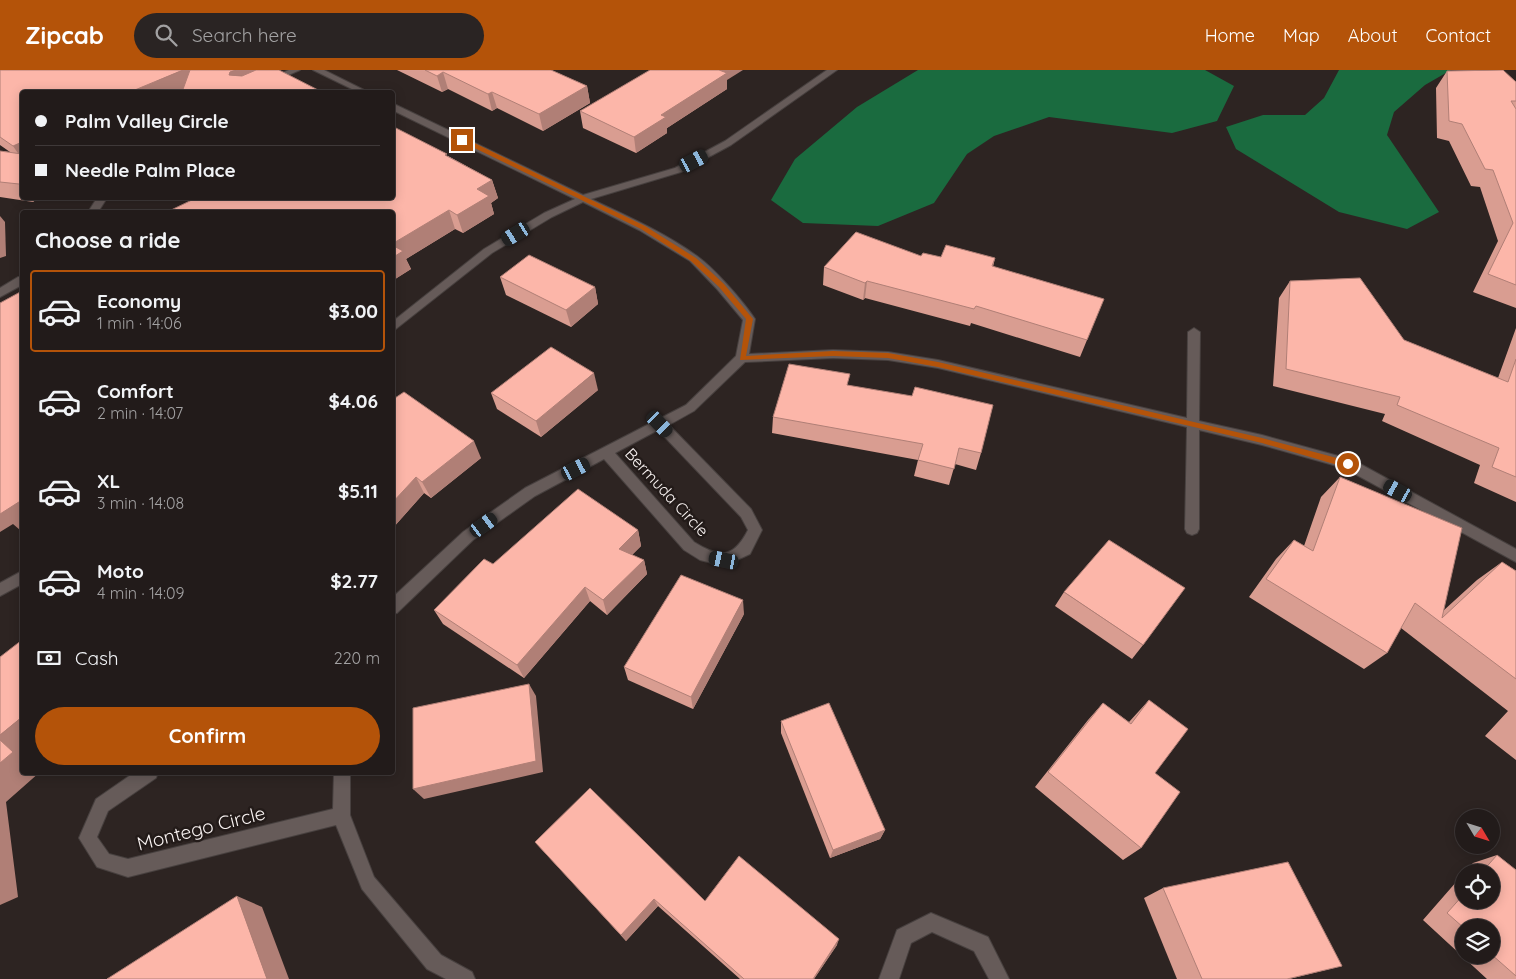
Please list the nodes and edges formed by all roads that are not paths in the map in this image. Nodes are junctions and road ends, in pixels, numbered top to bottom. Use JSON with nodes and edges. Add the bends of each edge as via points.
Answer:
{"nodes":[{"id":1,"x":296,"y":70,"type":"edge"},
{"id":2,"x":317,"y":70,"type":"edge"},
{"id":3,"x":833,"y":70,"type":"edge"},
{"id":4,"x":249,"y":90,"type":"edge"},
{"id":5,"x":360,"y":90,"type":"edge"},
{"id":6,"x":395,"y":107,"type":"edge"},
{"id":7,"x":584,"y":198,"type":"junction"},
{"id":8,"x":20,"y":281,"type":"edge"},
{"id":9,"x":0,"y":293,"type":"edge"},
{"id":10,"x":395,"y":326,"type":"edge"},
{"id":11,"x":1194,"y":332,"type":"dead end"},
{"id":12,"x":742,"y":358,"type":"junction"},
{"id":13,"x":660,"y":424,"type":"junction"},
{"id":14,"x":1192,"y":424,"type":"junction"},
{"id":15,"x":607,"y":453,"type":"junction"},
{"id":16,"x":1192,"y":529,"type":"dead end"},
{"id":17,"x":1516,"y":556,"type":"edge"},
{"id":18,"x":20,"y":578,"type":"edge"},
{"id":19,"x":0,"y":590,"type":"edge"},
{"id":20,"x":395,"y":605,"type":"edge"},
{"id":21,"x":146,"y":775,"type":"edge"},
{"id":22,"x":342,"y":775,"type":"edge"},
{"id":23,"x":341,"y":815,"type":"junction"},
{"id":24,"x":465,"y":979,"type":"edge"},
{"id":25,"x":889,"y":979,"type":"edge"},
{"id":26,"x":999,"y":979,"type":"edge"}],
"edges":[{"from":1,"to":4,"type":"street"},
{"from":2,"to":5,"type":"street"},
{"from":3,"to":7,"type":"street","via":[[728,143],[678,170]]},
{"from":6,"to":7,"type":"street"},
{"from":7,"to":10,"type":"street","via":[[548,215],[488,251]]},
{"from":7,"to":12,"type":"street","via":[[694,259],[722,286],[749,319]]},
{"from":8,"to":9,"type":"street"},
{"from":11,"to":14,"type":"street"},
{"from":12,"to":13,"type":"street","via":[[690,408]]},
{"from":12,"to":14,"type":"street","via":[[833,354],[888,356],[938,364]]},
{"from":13,"to":15,"type":"street"},
{"from":13,"to":15,"type":"street","name":"Bermuda Circle","via":[[746,513],[755,530],[744,550],[724,560],[705,556],[689,546]]},
{"from":14,"to":16,"type":"street"},
{"from":14,"to":17,"type":"street","via":[[1348,464]]},
{"from":15,"to":20,"type":"street","via":[[530,492],[468,536]]},
{"from":18,"to":19,"type":"street"},
{"from":21,"to":23,"type":"street","name":"Montego Circle","via":[[102,805],[88,838],[103,861],[128,868]]},
{"from":22,"to":23,"type":"street"},
{"from":23,"to":24,"type":"street","via":[[368,883],[434,962]]},
{"from":25,"to":26,"type":"street","via":[[904,937],[931,922],[981,944]]}]}
